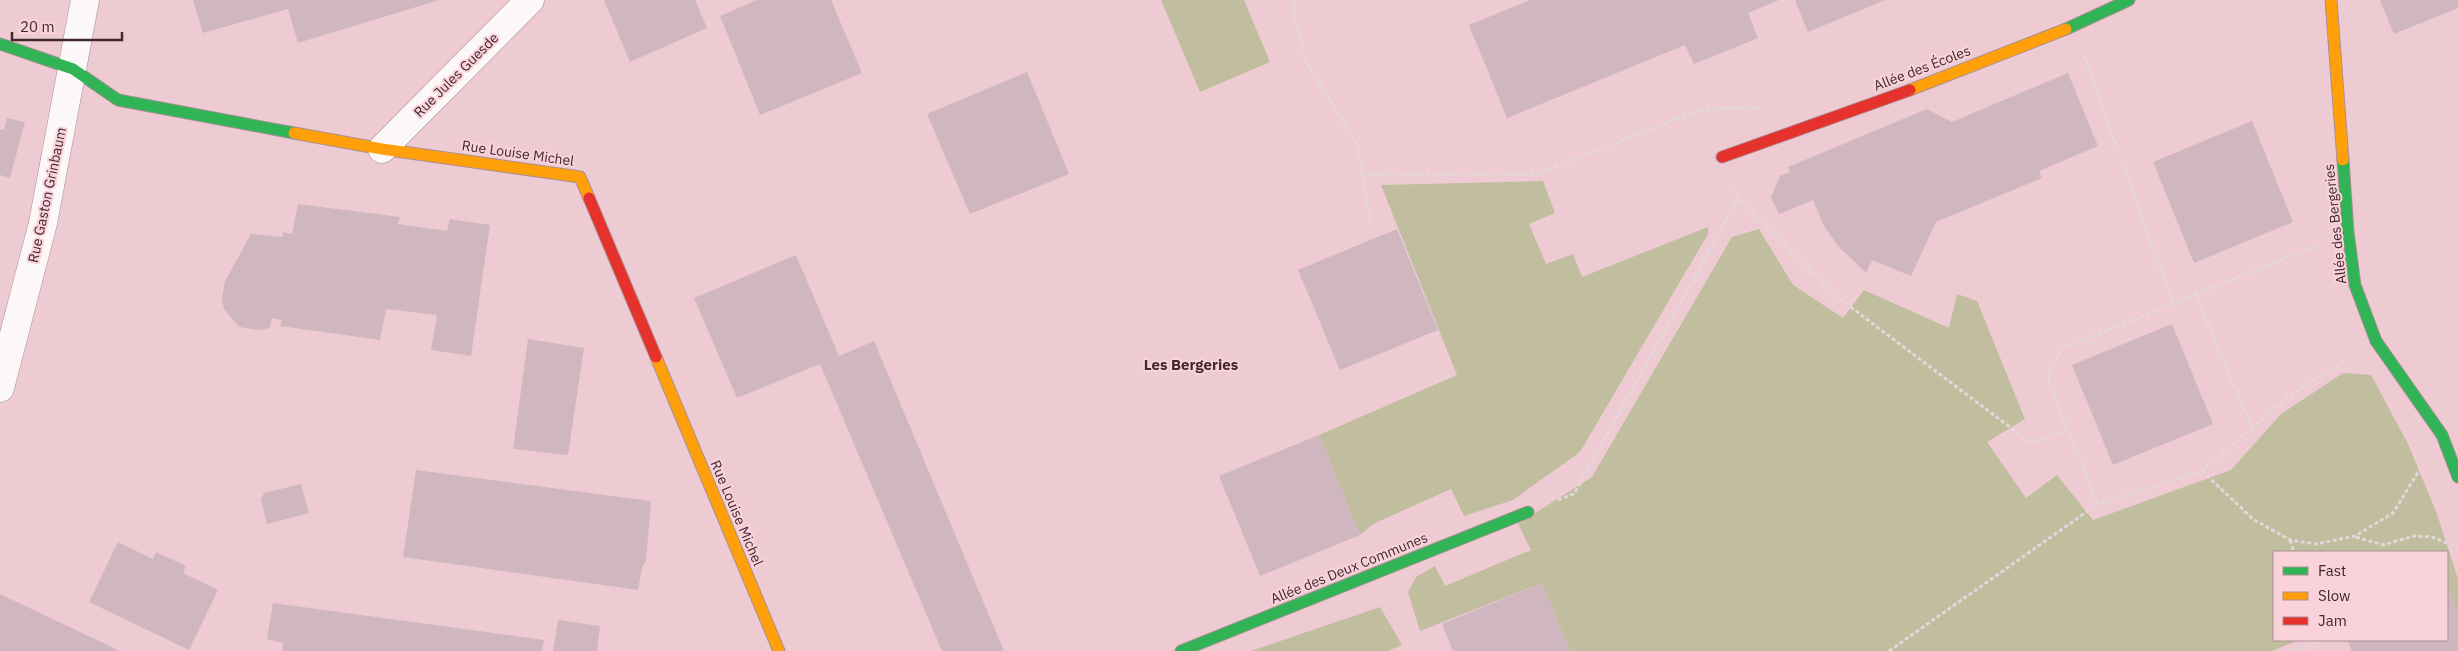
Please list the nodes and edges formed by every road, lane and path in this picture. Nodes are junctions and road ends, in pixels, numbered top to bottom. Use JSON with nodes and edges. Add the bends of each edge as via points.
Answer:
{"nodes":[{"id":1,"x":85,"y":0,"type":"edge"},
{"id":2,"x":530,"y":0,"type":"edge"},
{"id":3,"x":1295,"y":0,"type":"edge"},
{"id":4,"x":2129,"y":0,"type":"edge"},
{"id":5,"x":2330,"y":0,"type":"edge"},
{"id":6,"x":2073,"y":27,"type":"junction"},
{"id":7,"x":0,"y":44,"type":"edge"},
{"id":8,"x":73,"y":70,"type":"junction"},
{"id":9,"x":1769,"y":106,"type":"dead end"},
{"id":10,"x":382,"y":149,"type":"junction"},
{"id":11,"x":1722,"y":157,"type":"joint"},
{"id":12,"x":1361,"y":174,"type":"junction"},
{"id":13,"x":1738,"y":199,"type":"junction"},
{"id":14,"x":1370,"y":220,"type":"dead end"},
{"id":15,"x":2348,"y":232,"type":"junction"},
{"id":16,"x":2195,"y":294,"type":"junction"},
{"id":17,"x":2173,"y":303,"type":"junction"},
{"id":18,"x":2376,"y":341,"type":"junction"},
{"id":19,"x":0,"y":388,"type":"edge"},
{"id":20,"x":2252,"y":428,"type":"junction"},
{"id":21,"x":2068,"y":430,"type":"junction"},
{"id":22,"x":2442,"y":435,"type":"junction"},
{"id":23,"x":2202,"y":471,"type":"junction"},
{"id":24,"x":2458,"y":478,"type":"edge"},
{"id":25,"x":2098,"y":504,"type":"junction"},
{"id":26,"x":1528,"y":512,"type":"joint"},
{"id":27,"x":2355,"y":536,"type":"junction"},
{"id":28,"x":2290,"y":540,"type":"junction"},
{"id":29,"x":2458,"y":548,"type":"edge"},
{"id":30,"x":2294,"y":551,"type":"edge"},
{"id":31,"x":2320,"y":641,"type":"edge"},
{"id":32,"x":779,"y":651,"type":"edge"},
{"id":33,"x":1181,"y":651,"type":"edge"},
{"id":34,"x":1888,"y":651,"type":"edge"},
{"id":35,"x":2296,"y":651,"type":"edge"}],
"edges":[{"from":1,"to":8,"type":"street","name":"Rue Gaston Grinbaum"},
{"from":2,"to":10,"type":"street","name":"Rue Jules Guesde"},
{"from":3,"to":12,"type":"path","via":[[1293,9],[1306,61],[1358,146]]},
{"from":4,"to":6,"type":"street","name":"Allée des Écoles"},
{"from":5,"to":15,"type":"street","name":"Allée des Bergeries"},
{"from":6,"to":11,"type":"street","name":"Allée des Écoles","via":[[1878,102]]},
{"from":6,"to":17,"type":"path"},
{"from":7,"to":8,"type":"street","name":"Rue Louise Michel"},
{"from":8,"to":10,"type":"street","name":"Rue Louise Michel","via":[[118,100]]},
{"from":8,"to":19,"type":"street","name":"Rue Gaston Grinbaum","via":[[43,223]]},
{"from":9,"to":12,"type":"path","via":[[1700,110],[1536,174]]},
{"from":10,"to":32,"type":"street","name":"Rue Louise Michel","via":[[580,177]]},
{"from":11,"to":13,"type":"path"},
{"from":12,"to":14,"type":"path"},
{"from":13,"to":21,"type":"path","via":[[1840,299],[2031,443]]},
{"from":13,"to":26,"type":"path","via":[[1574,494]]},
{"from":15,"to":16,"type":"path"},
{"from":15,"to":18,"type":"street","name":"Allée des Bergeries","via":[[2355,285]]},
{"from":16,"to":17,"type":"path"},
{"from":16,"to":20,"type":"path"},
{"from":17,"to":21,"type":"path","via":[[2061,348],[2047,378]]},
{"from":18,"to":20,"type":"path","via":[[2289,396]]},
{"from":18,"to":22,"type":"street","name":"Allée des Bergeries"},
{"from":20,"to":23,"type":"path"},
{"from":21,"to":25,"type":"path"},
{"from":22,"to":24,"type":"street","name":"Allée des Bergeries"},
{"from":22,"to":27,"type":"path","via":[[2393,513]]},
{"from":23,"to":25,"type":"path"},
{"from":23,"to":28,"type":"path","via":[[2253,519]]},
{"from":25,"to":34,"type":"path"},
{"from":26,"to":33,"type":"street","name":"Allée des Deux Communes"},
{"from":27,"to":28,"type":"path","via":[[2316,544]]},
{"from":27,"to":29,"type":"path","via":[[2383,545],[2414,536],[2432,537]]},
{"from":28,"to":30,"type":"path"},
{"from":31,"to":35,"type":"path"}]}
